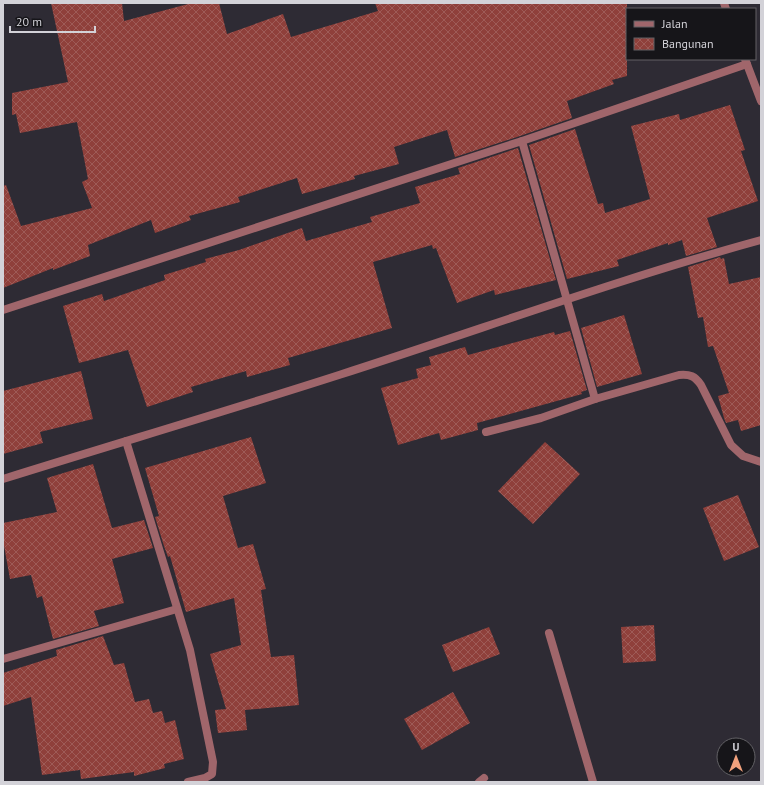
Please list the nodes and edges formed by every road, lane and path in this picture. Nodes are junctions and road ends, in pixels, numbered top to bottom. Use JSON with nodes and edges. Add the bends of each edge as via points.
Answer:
{"nodes":[{"id":1,"x":746,"y":62,"type":"edge"},
{"id":2,"x":761,"y":101,"type":"edge"},
{"id":3,"x":522,"y":141,"type":"junction"},
{"id":4,"x":761,"y":240,"type":"edge"},
{"id":5,"x":567,"y":299,"type":"junction"},
{"id":6,"x":3,"y":310,"type":"edge"},
{"id":7,"x":594,"y":400,"type":"junction"},
{"id":8,"x":486,"y":432,"type":"dead end"},
{"id":9,"x":126,"y":441,"type":"junction"},
{"id":10,"x":761,"y":462,"type":"edge"},
{"id":11,"x":3,"y":479,"type":"edge"},
{"id":12,"x":177,"y":609,"type":"junction"},
{"id":13,"x":549,"y":633,"type":"dead end"},
{"id":14,"x":3,"y":659,"type":"edge"},
{"id":15,"x":188,"y":782,"type":"edge"},
{"id":16,"x":593,"y":782,"type":"edge"}],
"edges":[{"from":1,"to":2,"type":"street"},
{"from":1,"to":3,"type":"street"},
{"from":3,"to":5,"type":"street"},
{"from":3,"to":6,"type":"street"},
{"from":4,"to":5,"type":"street"},
{"from":5,"to":7,"type":"street"},
{"from":5,"to":9,"type":"street","via":[[338,376]]},
{"from":7,"to":8,"type":"street","via":[[541,418]]},
{"from":7,"to":10,"type":"street","via":[[679,375],[691,375],[701,385],[731,444],[743,456]]},
{"from":9,"to":11,"type":"street"},
{"from":9,"to":12,"type":"street"},
{"from":12,"to":14,"type":"street"},
{"from":12,"to":15,"type":"street","via":[[190,650],[213,762],[212,774]]},
{"from":13,"to":16,"type":"street"}]}
